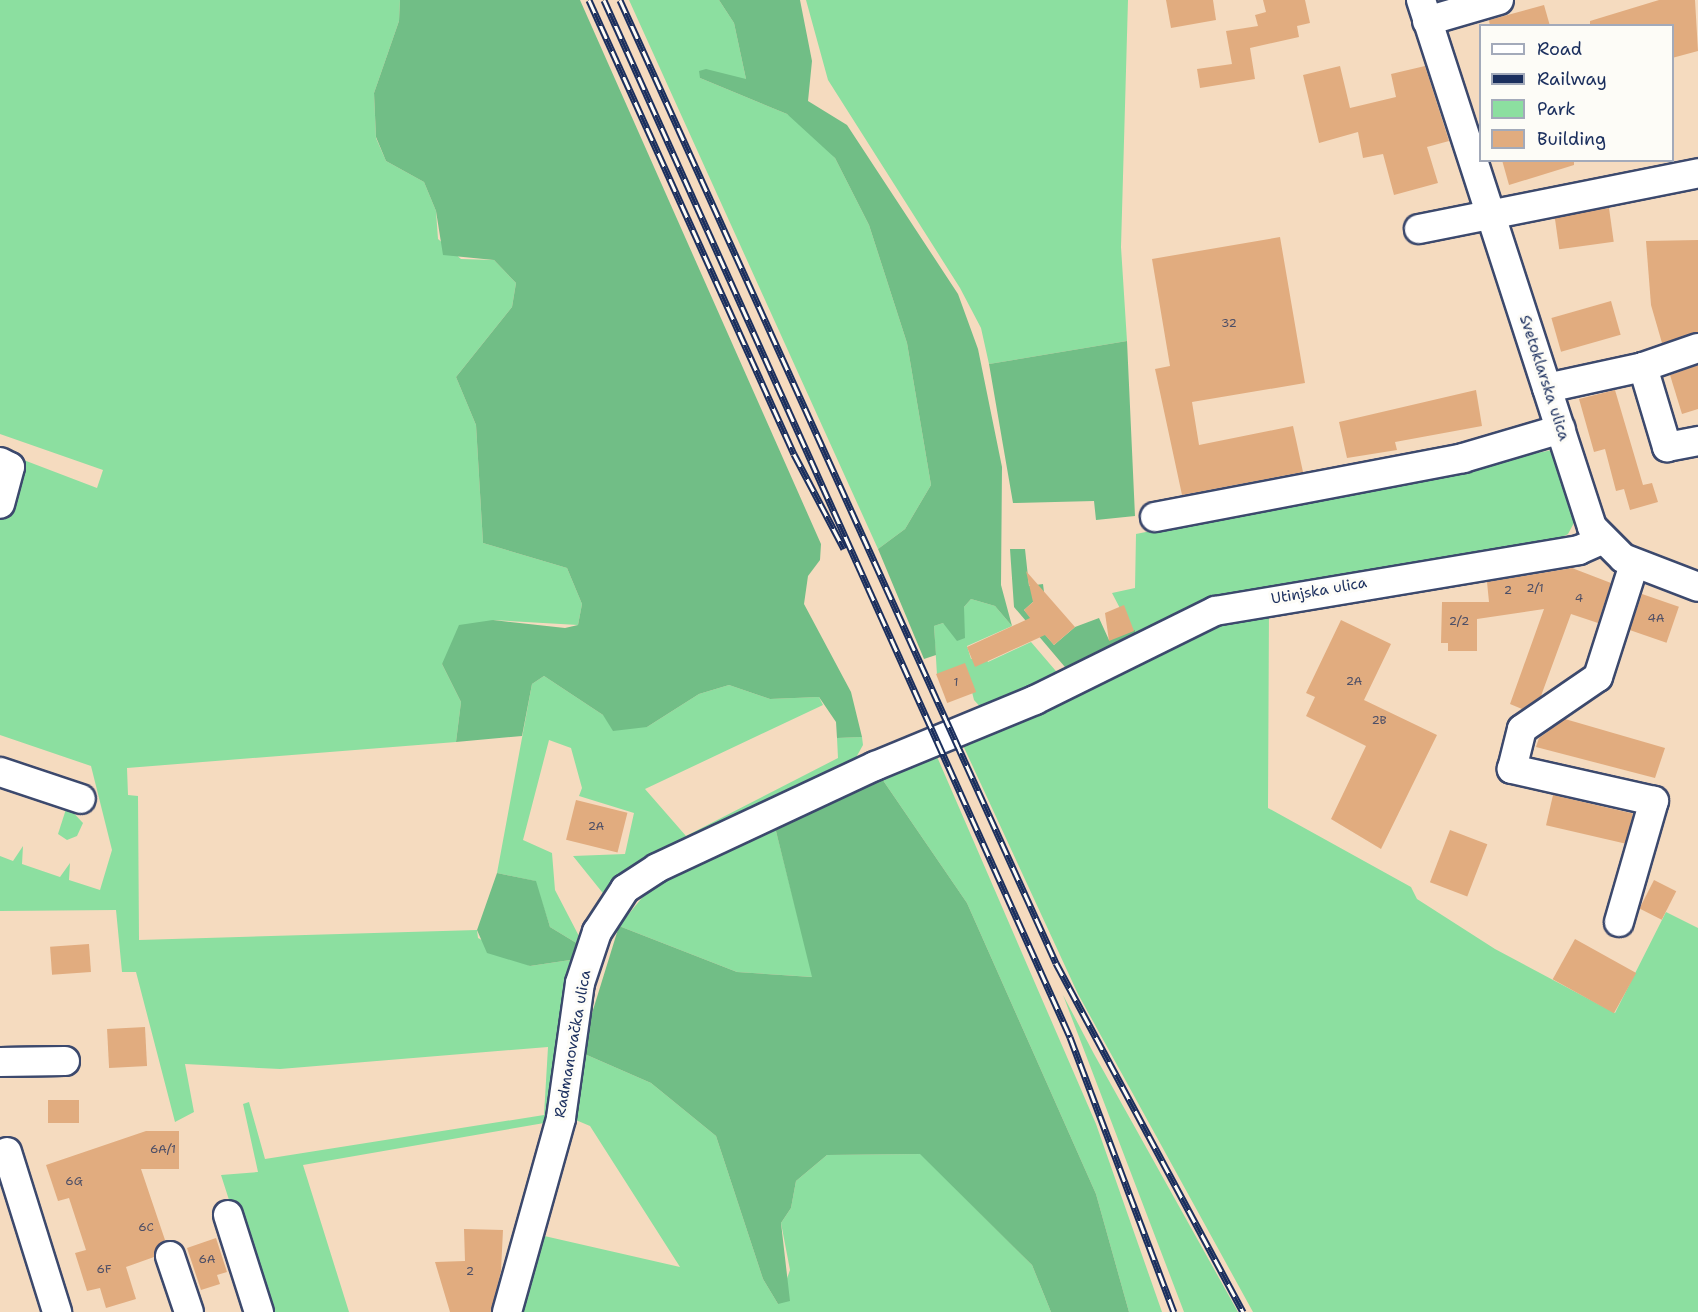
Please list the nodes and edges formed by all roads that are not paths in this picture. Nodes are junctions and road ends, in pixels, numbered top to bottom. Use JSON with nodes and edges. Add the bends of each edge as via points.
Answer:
{"nodes":[{"id":1,"x":1499,"y":0,"type":"edge"},
{"id":2,"x":1424,"y":11,"type":"edge"},
{"id":3,"x":1694,"y":179,"type":"edge"},
{"id":4,"x":1490,"y":214,"type":"junction"},
{"id":5,"x":1419,"y":229,"type":"dead end"},
{"id":6,"x":1698,"y":348,"type":"edge"},
{"id":7,"x":1643,"y":367,"type":"junction"},
{"id":8,"x":1547,"y":388,"type":"junction"},
{"id":9,"x":1561,"y":429,"type":"junction"},
{"id":10,"x":1698,"y":441,"type":"edge"},
{"id":11,"x":0,"y":462,"type":"edge"},
{"id":12,"x":0,"y":504,"type":"edge"},
{"id":13,"x":1155,"y":517,"type":"dead end"},
{"id":14,"x":1602,"y":540,"type":"junction"},
{"id":15,"x":1634,"y":564,"type":"junction"},
{"id":16,"x":1698,"y":586,"type":"edge"},
{"id":17,"x":952,"y":733,"type":"joint"},
{"id":18,"x":0,"y":772,"type":"edge"},
{"id":19,"x":81,"y":800,"type":"dead end"},
{"id":20,"x":1619,"y":922,"type":"dead end"},
{"id":21,"x":1,"y":1057,"type":"edge"},
{"id":22,"x":65,"y":1061,"type":"dead end"},
{"id":23,"x":7,"y":1152,"type":"dead end"},
{"id":24,"x":228,"y":1215,"type":"dead end"},
{"id":25,"x":170,"y":1256,"type":"dead end"},
{"id":26,"x":57,"y":1312,"type":"edge"},
{"id":27,"x":189,"y":1312,"type":"edge"},
{"id":28,"x":259,"y":1312,"type":"edge"},
{"id":29,"x":507,"y":1312,"type":"edge"}],
"edges":[{"from":1,"to":2,"type":"street"},
{"from":2,"to":4,"type":"street","name":"Svetoklarska ulica"},
{"from":3,"to":4,"type":"street"},
{"from":4,"to":5,"type":"street"},
{"from":4,"to":8,"type":"street","name":"Svetoklarska ulica"},
{"from":6,"to":7,"type":"street"},
{"from":7,"to":8,"type":"street"},
{"from":7,"to":10,"type":"street","via":[[1667,447]]},
{"from":8,"to":9,"type":"street","name":"Svetoklarska ulica"},
{"from":9,"to":13,"type":"street","via":[[1464,458]]},
{"from":9,"to":14,"type":"street","name":"Svetoklarska ulica","via":[[1586,513]]},
{"from":11,"to":12,"type":"street","via":[[10,467]]},
{"from":14,"to":15,"type":"street"},
{"from":14,"to":17,"type":"street","name":"Utinjska ulica","via":[[1580,550],[1215,611],[1035,700]]},
{"from":15,"to":16,"type":"street"},
{"from":15,"to":20,"type":"street","via":[[1598,677],[1522,729],[1512,769],[1654,801]]},
{"from":17,"to":29,"type":"street","name":"Radmanovačka ulica","via":[[657,868],[626,889],[612,907],[580,983],[561,1118]]},
{"from":18,"to":19,"type":"street"},
{"from":21,"to":22,"type":"street"},
{"from":23,"to":26,"type":"street"},
{"from":24,"to":28,"type":"street"},
{"from":25,"to":27,"type":"street"}]}
